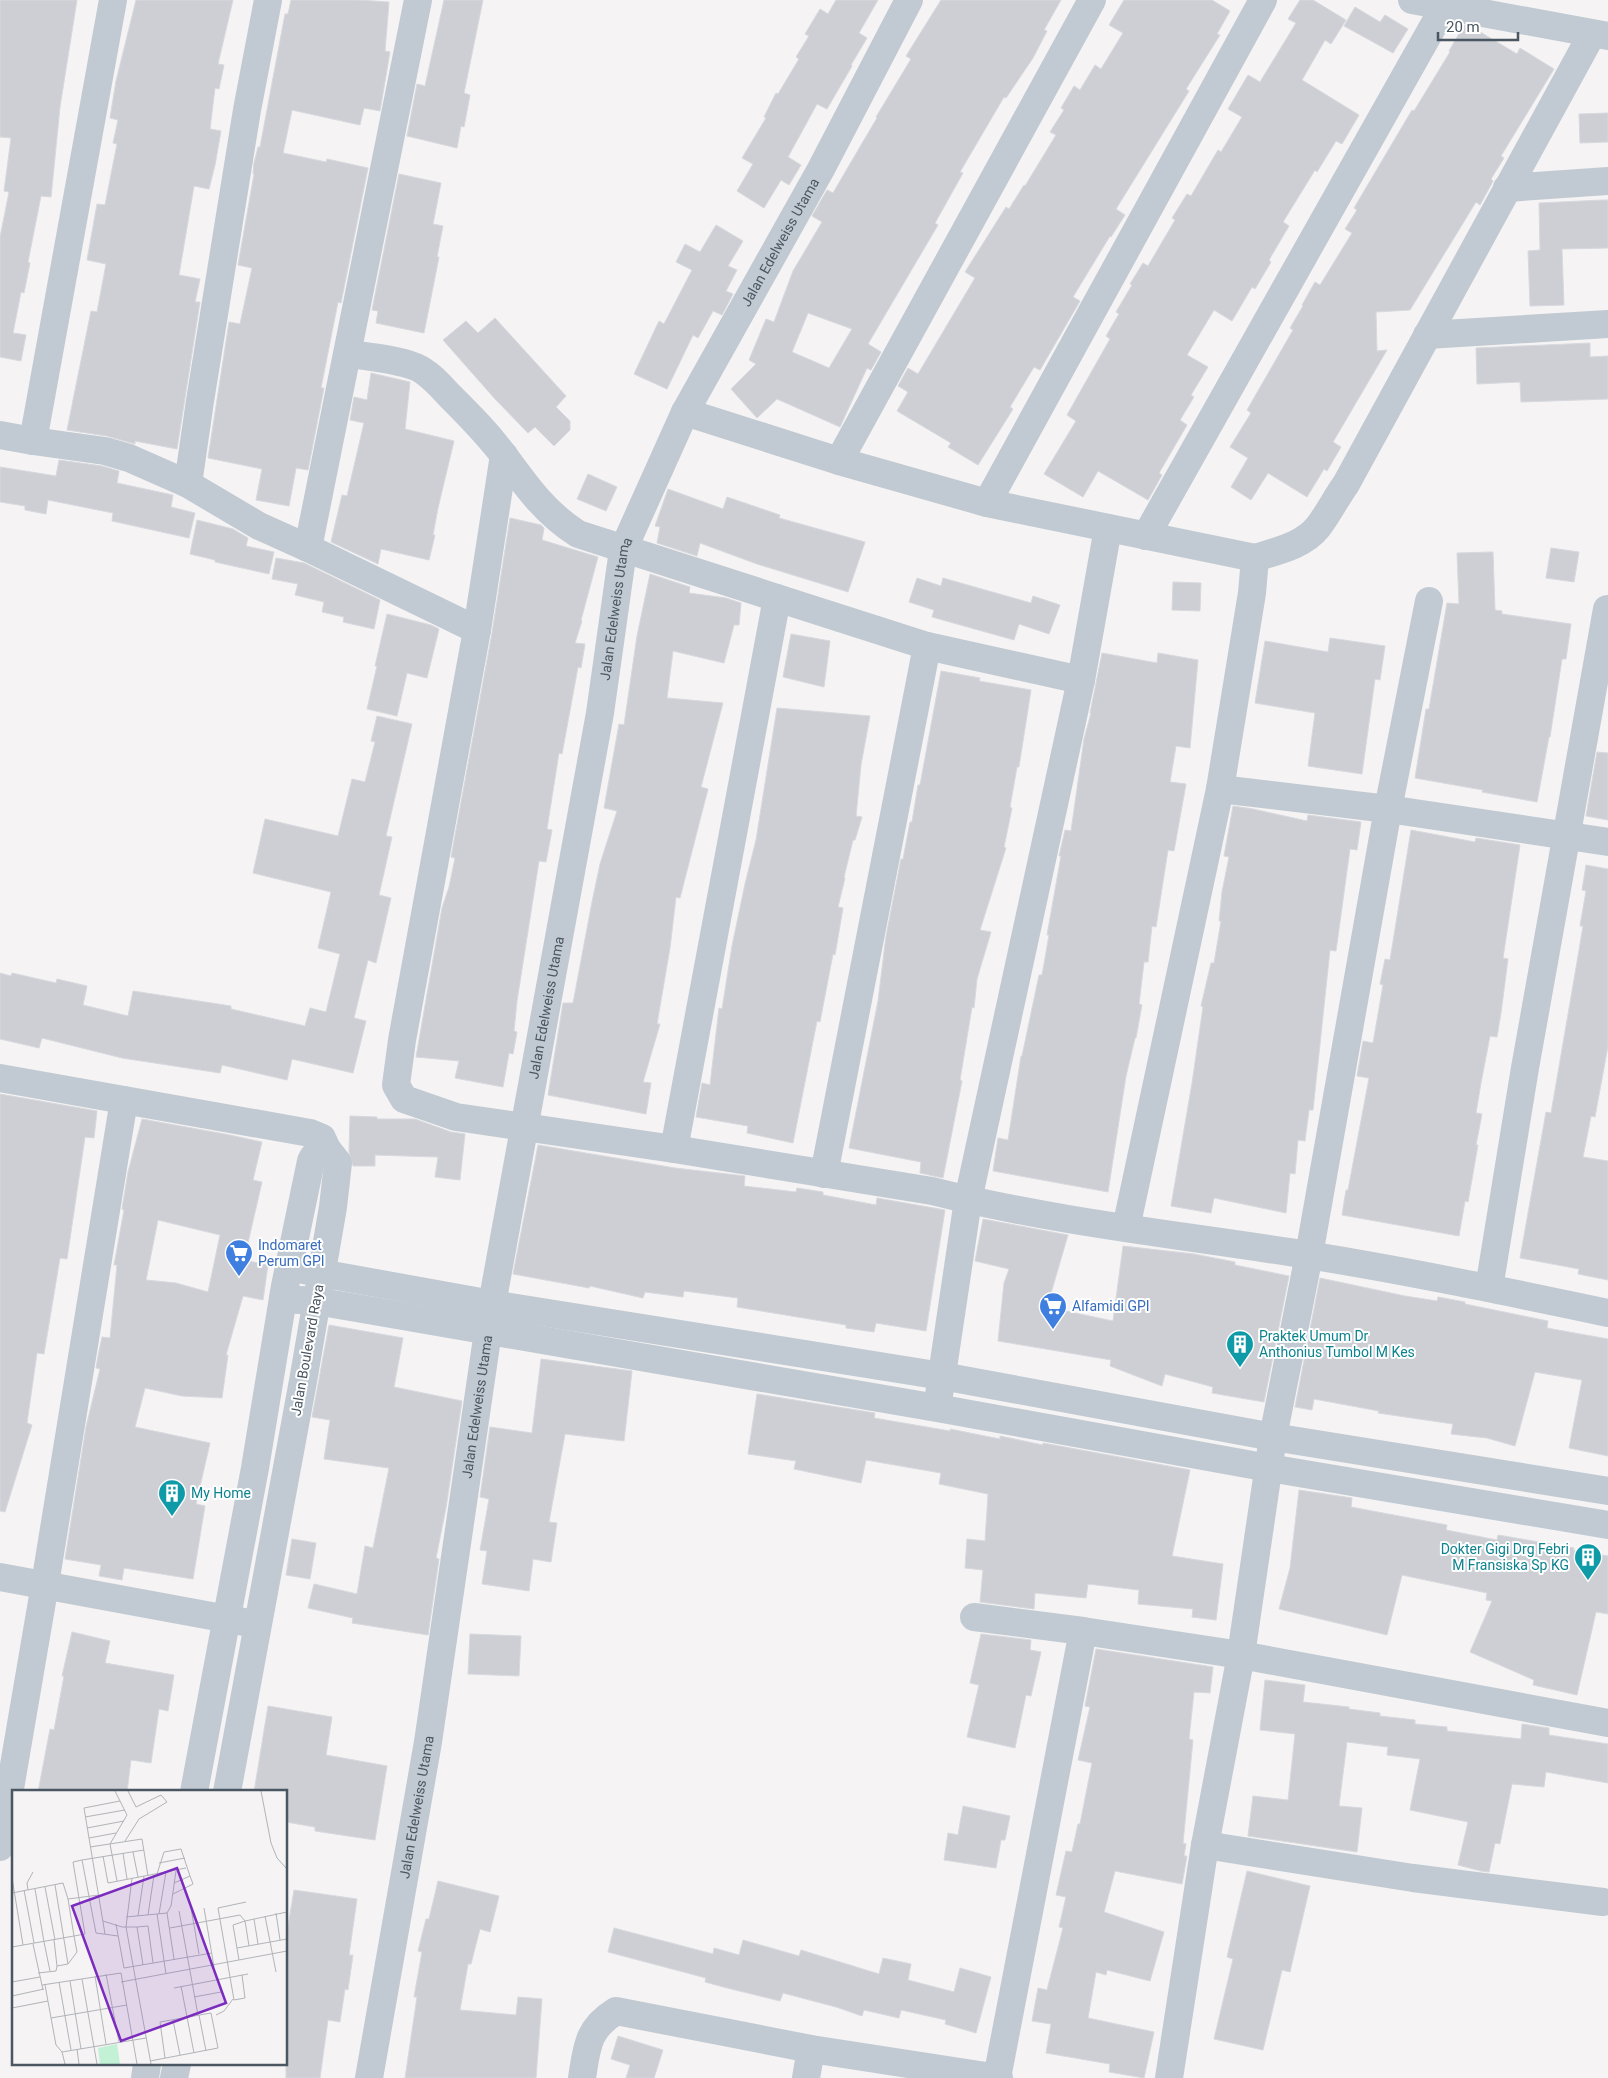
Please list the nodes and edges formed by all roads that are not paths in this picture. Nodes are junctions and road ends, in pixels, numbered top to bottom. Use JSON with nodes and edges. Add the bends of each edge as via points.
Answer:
{"nodes":[{"id":1,"x":113,"y":0,"type":"edge"},
{"id":2,"x":268,"y":0,"type":"edge"},
{"id":3,"x":418,"y":0,"type":"edge"},
{"id":4,"x":909,"y":0,"type":"edge"},
{"id":5,"x":1092,"y":0,"type":"edge"},
{"id":6,"x":1263,"y":0,"type":"edge"},
{"id":7,"x":1412,"y":0,"type":"edge"},
{"id":8,"x":1444,"y":7,"type":"junction"},
{"id":9,"x":1600,"y":35,"type":"edge"},
{"id":10,"x":1608,"y":181,"type":"edge"},
{"id":11,"x":1507,"y":188,"type":"junction"},
{"id":12,"x":1608,"y":324,"type":"edge"},
{"id":13,"x":1427,"y":334,"type":"junction"},
{"id":14,"x":349,"y":354,"type":"junction"},
{"id":15,"x":685,"y":412,"type":"junction"},
{"id":16,"x":0,"y":435,"type":"edge"},
{"id":17,"x":33,"y":441,"type":"junction"},
{"id":18,"x":504,"y":456,"type":"junction"},
{"id":19,"x":839,"y":461,"type":"junction"},
{"id":20,"x":188,"y":484,"type":"junction"},
{"id":21,"x":987,"y":503,"type":"junction"},
{"id":22,"x":1108,"y":528,"type":"junction"},
{"id":23,"x":1146,"y":536,"type":"junction"},
{"id":24,"x":308,"y":548,"type":"junction"},
{"id":25,"x":623,"y":550,"type":"junction"},
{"id":26,"x":1255,"y":558,"type":"junction"},
{"id":27,"x":777,"y":598,"type":"junction"},
{"id":28,"x":1429,"y":601,"type":"dead end"},
{"id":29,"x":1607,"y":609,"type":"dead end"},
{"id":30,"x":477,"y":630,"type":"junction"},
{"id":31,"x":926,"y":646,"type":"junction"},
{"id":32,"x":1081,"y":680,"type":"junction"},
{"id":33,"x":1220,"y":789,"type":"junction"},
{"id":34,"x":1388,"y":809,"type":"junction"},
{"id":35,"x":1566,"y":835,"type":"junction"},
{"id":36,"x":1608,"y":842,"type":"edge"},
{"id":37,"x":0,"y":1078,"type":"edge"},
{"id":38,"x":124,"y":1100,"type":"junction"},
{"id":39,"x":526,"y":1129,"type":"junction"},
{"id":40,"x":327,"y":1149,"type":"junction"},
{"id":41,"x":674,"y":1150,"type":"junction"},
{"id":42,"x":824,"y":1174,"type":"junction"},
{"id":43,"x":968,"y":1200,"type":"junction"},
{"id":44,"x":1126,"y":1228,"type":"junction"},
{"id":45,"x":1309,"y":1255,"type":"junction"},
{"id":46,"x":289,"y":1270,"type":"junction"},
{"id":47,"x":320,"y":1274,"type":"junction"},
{"id":48,"x":1489,"y":1288,"type":"junction"},
{"id":49,"x":284,"y":1298,"type":"junction"},
{"id":50,"x":316,"y":1301,"type":"junction"},
{"id":51,"x":492,"y":1304,"type":"junction"},
{"id":52,"x":1608,"y":1313,"type":"edge"},
{"id":53,"x":489,"y":1332,"type":"junction"},
{"id":54,"x":942,"y":1376,"type":"junction"},
{"id":55,"x":937,"y":1408,"type":"junction"},
{"id":56,"x":1273,"y":1437,"type":"junction"},
{"id":57,"x":1269,"y":1468,"type":"junction"},
{"id":58,"x":1608,"y":1491,"type":"edge"},
{"id":59,"x":1608,"y":1525,"type":"edge"},
{"id":60,"x":0,"y":1577,"type":"edge"},
{"id":61,"x":45,"y":1584,"type":"junction"},
{"id":62,"x":974,"y":1617,"type":"dead end"},
{"id":63,"x":227,"y":1618,"type":"junction"},
{"id":64,"x":258,"y":1625,"type":"junction"},
{"id":65,"x":1083,"y":1631,"type":"junction"},
{"id":66,"x":1241,"y":1655,"type":"junction"},
{"id":67,"x":1608,"y":1723,"type":"edge"},
{"id":68,"x":194,"y":1790,"type":"edge"},
{"id":69,"x":226,"y":1790,"type":"edge"},
{"id":70,"x":1206,"y":1845,"type":"junction"},
{"id":71,"x":0,"y":1847,"type":"edge"},
{"id":72,"x":1603,"y":1902,"type":"dead end"},
{"id":73,"x":811,"y":2049,"type":"junction"},
{"id":74,"x":369,"y":2078,"type":"edge"},
{"id":75,"x":582,"y":2078,"type":"edge"},
{"id":76,"x":806,"y":2078,"type":"edge"},
{"id":77,"x":998,"y":2078,"type":"edge"},
{"id":78,"x":1169,"y":2078,"type":"edge"}],
"edges":[{"from":1,"to":17,"type":"street"},
{"from":2,"to":20,"type":"street","via":[[247,110]]},
{"from":3,"to":14,"type":"street"},
{"from":4,"to":15,"type":"street","name":"Jalan Edelweiss Utama","via":[[821,169]]},
{"from":5,"to":19,"type":"street"},
{"from":6,"to":21,"type":"street"},
{"from":7,"to":8,"type":"street"},
{"from":8,"to":9,"type":"street"},
{"from":8,"to":23,"type":"street"},
{"from":9,"to":11,"type":"street"},
{"from":10,"to":11,"type":"street"},
{"from":11,"to":13,"type":"street"},
{"from":12,"to":13,"type":"street"},
{"from":13,"to":26,"type":"street","via":[[1346,484],[1317,528],[1286,548]]},
{"from":14,"to":18,"type":"street","via":[[417,368],[434,379]]},
{"from":14,"to":24,"type":"street"},
{"from":15,"to":19,"type":"street"},
{"from":15,"to":25,"type":"street","name":"Jalan Edelweiss Utama"},
{"from":16,"to":17,"type":"street"},
{"from":17,"to":20,"type":"street","via":[[105,451]]},
{"from":18,"to":25,"type":"street","via":[[529,491],[560,522],[578,534]]},
{"from":18,"to":30,"type":"street"},
{"from":19,"to":21,"type":"street"},
{"from":20,"to":24,"type":"street","via":[[259,526]]},
{"from":21,"to":22,"type":"street"},
{"from":22,"to":23,"type":"street"},
{"from":22,"to":32,"type":"street"},
{"from":23,"to":26,"type":"street"},
{"from":24,"to":30,"type":"street"},
{"from":25,"to":27,"type":"street"},
{"from":25,"to":39,"type":"street","name":"Jalan Edelweiss Utama","via":[[600,713]]},
{"from":26,"to":33,"type":"street"},
{"from":27,"to":31,"type":"street"},
{"from":27,"to":41,"type":"street"},
{"from":28,"to":34,"type":"street"},
{"from":29,"to":35,"type":"street"},
{"from":30,"to":39,"type":"street","via":[[396,1085],[404,1099],[422,1106],[456,1117]]},
{"from":31,"to":32,"type":"street"},
{"from":31,"to":42,"type":"street"},
{"from":32,"to":43,"type":"street"},
{"from":33,"to":34,"type":"street"},
{"from":33,"to":44,"type":"street"},
{"from":34,"to":35,"type":"street"},
{"from":34,"to":45,"type":"street"},
{"from":35,"to":36,"type":"street"},
{"from":35,"to":48,"type":"street"},
{"from":37,"to":38,"type":"street","name":"Jalan Boulevard Raya"},
{"from":38,"to":40,"type":"street","name":"Jalan Boulevard Raya","via":[[310,1133],[322,1138]]},
{"from":38,"to":61,"type":"street"},
{"from":39,"to":41,"type":"street"},
{"from":39,"to":51,"type":"street","name":"Jalan Edelweiss Utama"},
{"from":40,"to":46,"type":"street","via":[[311,1161]]},
{"from":40,"to":47,"type":"street","name":"Jalan Boulevard Raya","via":[[338,1163],[338,1171]]},
{"from":41,"to":42,"type":"street"},
{"from":42,"to":43,"type":"street"},
{"from":43,"to":44,"type":"street"},
{"from":43,"to":54,"type":"street"},
{"from":44,"to":45,"type":"street"},
{"from":45,"to":48,"type":"street"},
{"from":45,"to":56,"type":"street"},
{"from":46,"to":47,"type":"street"},
{"from":46,"to":49,"type":"street"},
{"from":47,"to":50,"type":"street","name":"Jalan Boulevard Raya"},
{"from":47,"to":51,"type":"street"},
{"from":48,"to":52,"type":"street"},
{"from":49,"to":50,"type":"street"},
{"from":49,"to":63,"type":"street"},
{"from":50,"to":53,"type":"street"},
{"from":50,"to":64,"type":"street","name":"Jalan Boulevard Raya"},
{"from":51,"to":53,"type":"street","name":"Jalan Edelweiss Utama"},
{"from":51,"to":54,"type":"street"},
{"from":53,"to":55,"type":"street"},
{"from":53,"to":74,"type":"street","name":"Jalan Edelweiss Utama","via":[[428,1742]]},
{"from":54,"to":55,"type":"street"},
{"from":54,"to":56,"type":"street"},
{"from":55,"to":57,"type":"street"},
{"from":56,"to":57,"type":"street"},
{"from":56,"to":58,"type":"street"},
{"from":57,"to":59,"type":"street"},
{"from":57,"to":66,"type":"street"},
{"from":60,"to":61,"type":"street"},
{"from":61,"to":63,"type":"street"},
{"from":61,"to":71,"type":"street"},
{"from":62,"to":65,"type":"street"},
{"from":63,"to":64,"type":"street"},
{"from":63,"to":68,"type":"street"},
{"from":64,"to":69,"type":"street","name":"Jalan Boulevard Raya"},
{"from":65,"to":66,"type":"street"},
{"from":65,"to":77,"type":"street"},
{"from":66,"to":67,"type":"street"},
{"from":66,"to":70,"type":"street"},
{"from":70,"to":72,"type":"street","via":[[1413,1878]]},
{"from":70,"to":78,"type":"street"},
{"from":73,"to":75,"type":"street","via":[[616,2011],[601,2021],[587,2044]]},
{"from":73,"to":76,"type":"street"},
{"from":73,"to":77,"type":"street"}]}
